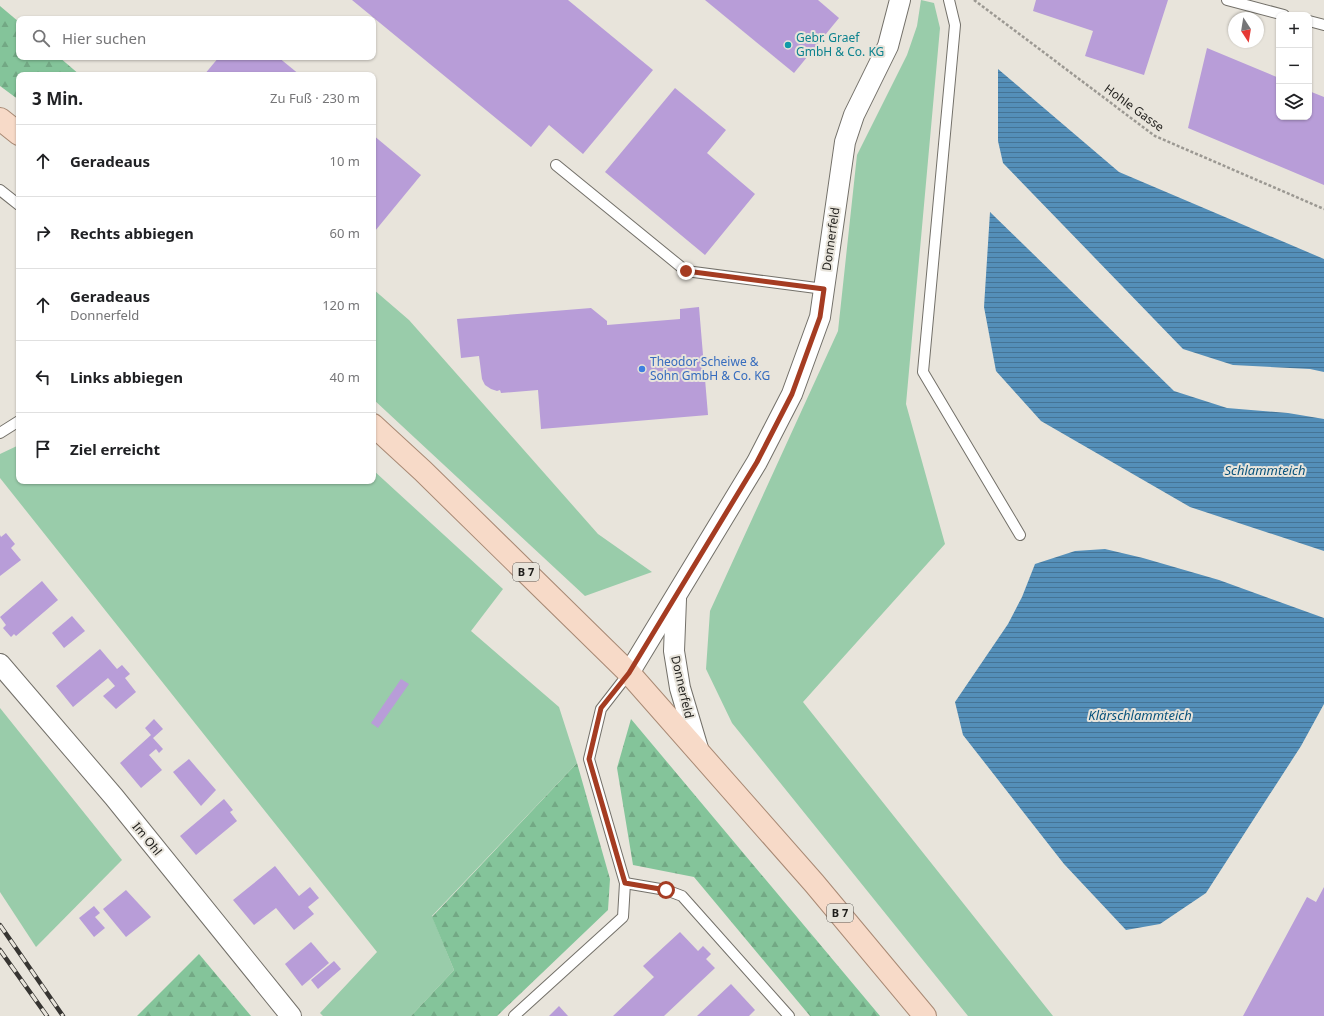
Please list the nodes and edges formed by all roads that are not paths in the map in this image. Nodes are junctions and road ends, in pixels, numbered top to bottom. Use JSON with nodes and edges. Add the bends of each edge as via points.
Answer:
{"nodes":[{"id":1,"x":900,"y":0,"type":"edge"},
{"id":2,"x":949,"y":0,"type":"edge"},
{"id":3,"x":1227,"y":0,"type":"edge"},
{"id":4,"x":1276,"y":13,"type":"edge"},
{"id":5,"x":1312,"y":22,"type":"edge"},
{"id":6,"x":1324,"y":25,"type":"edge"},
{"id":7,"x":0,"y":119,"type":"edge"},
{"id":8,"x":16,"y":132,"type":"edge"},
{"id":9,"x":556,"y":165,"type":"dead end"},
{"id":10,"x":0,"y":190,"type":"edge"},
{"id":11,"x":16,"y":203,"type":"edge"},
{"id":12,"x":824,"y":289,"type":"junction"},
{"id":13,"x":16,"y":423,"type":"edge"},
{"id":14,"x":376,"y":427,"type":"edge"},
{"id":15,"x":0,"y":433,"type":"edge"},
{"id":16,"x":1020,"y":535,"type":"dead end"},
{"id":17,"x":676,"y":597,"type":"junction"},
{"id":18,"x":0,"y":664,"type":"edge"},
{"id":19,"x":629,"y":673,"type":"junction"},
{"id":20,"x":699,"y":752,"type":"junction"},
{"id":21,"x":625,"y":883,"type":"junction"},
{"id":22,"x":291,"y":1016,"type":"edge"},
{"id":23,"x":514,"y":1016,"type":"edge"},
{"id":24,"x":789,"y":1016,"type":"edge"},
{"id":25,"x":925,"y":1016,"type":"edge"}],
"edges":[{"from":1,"to":12,"type":"street","name":"Donnerfeld","via":[[888,46],[854,115],[844,142]]},
{"from":2,"to":16,"type":"lane","via":[[955,25],[923,372]]},
{"from":3,"to":4,"type":"lane"},
{"from":5,"to":6,"type":"lane"},
{"from":7,"to":8,"type":"main road"},
{"from":9,"to":12,"type":"lane","via":[[686,271]]},
{"from":10,"to":11,"type":"lane"},
{"from":12,"to":17,"type":"street","name":"Donnerfeld","via":[[820,317],[792,394],[757,462]]},
{"from":13,"to":15,"type":"lane"},
{"from":14,"to":19,"type":"main road","number":"B 7"},
{"from":17,"to":19,"type":"street","name":"Donnerfeld"},
{"from":17,"to":20,"type":"street","name":"Donnerfeld","via":[[674,650],[680,688]]},
{"from":18,"to":22,"type":"street","name":"Im Ohl","via":[[114,797]]},
{"from":19,"to":20,"type":"main road","number":"B 7"},
{"from":19,"to":21,"type":"lane","via":[[601,708],[589,759]]},
{"from":20,"to":25,"type":"main road","number":"B 7","via":[[814,883]]},
{"from":21,"to":23,"type":"lane","via":[[623,917]]},
{"from":21,"to":24,"type":"lane","via":[[666,890],[682,896]]}]}
